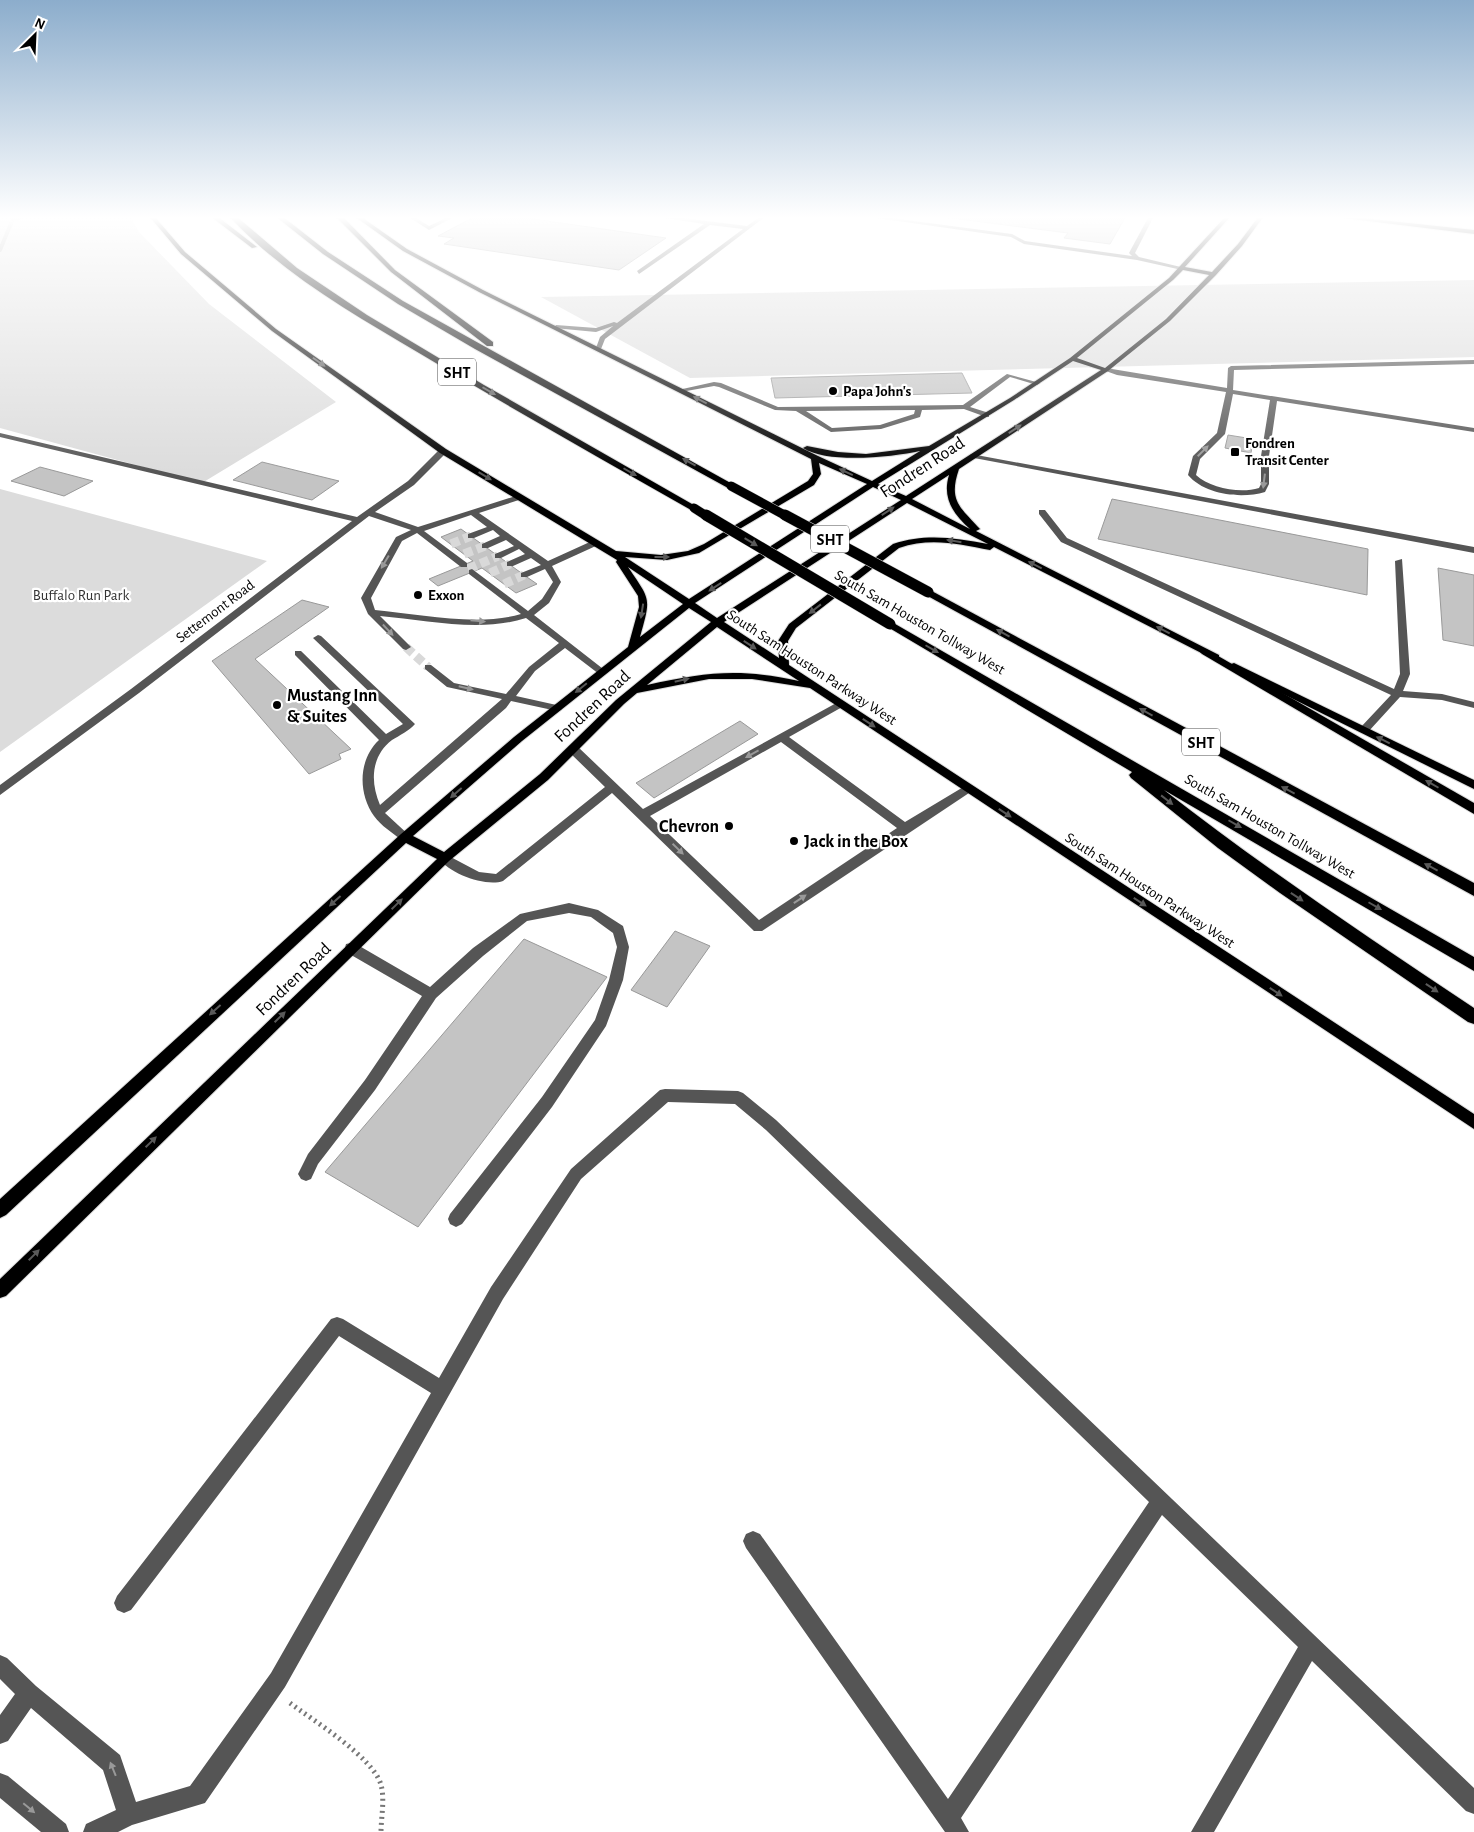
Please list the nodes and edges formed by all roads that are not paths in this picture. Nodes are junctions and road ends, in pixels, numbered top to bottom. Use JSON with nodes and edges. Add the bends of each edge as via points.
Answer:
{"nodes":[{"id":1,"x":240,"y":301,"type":"edge"},
{"id":2,"x":343,"y":301,"type":"edge"},
{"id":3,"x":401,"y":301,"type":"edge"},
{"id":4,"x":433,"y":301,"type":"edge"},
{"id":5,"x":506,"y":301,"type":"edge"},
{"id":6,"x":649,"y":301,"type":"edge"},
{"id":7,"x":1144,"y":301,"type":"edge"},
{"id":8,"x":1187,"y":301,"type":"edge"},
{"id":9,"x":622,"y":322,"type":"junction"},
{"id":10,"x":556,"y":327,"type":"junction"},
{"id":11,"x":599,"y":348,"type":"junction"},
{"id":12,"x":1072,"y":359,"type":"junction"},
{"id":13,"x":1474,"y":362,"type":"edge"},
{"id":14,"x":1106,"y":370,"type":"junction"},
{"id":15,"x":1037,"y":383,"type":"junction"},
{"id":16,"x":545,"y":384,"type":"junction"},
{"id":17,"x":681,"y":390,"type":"junction"},
{"id":18,"x":1230,"y":391,"type":"junction"},
{"id":19,"x":1274,"y":398,"type":"junction"},
{"id":20,"x":918,"y":406,"type":"junction"},
{"id":21,"x":965,"y":407,"type":"junction"},
{"id":22,"x":798,"y":408,"type":"junction"},
{"id":23,"x":986,"y":415,"type":"junction"},
{"id":24,"x":1474,"y":430,"type":"edge"},
{"id":25,"x":0,"y":435,"type":"edge"},
{"id":26,"x":784,"y":442,"type":"junction"},
{"id":27,"x":936,"y":446,"type":"junction"},
{"id":28,"x":443,"y":450,"type":"junction"},
{"id":29,"x":974,"y":456,"type":"junction"},
{"id":30,"x":815,"y":458,"type":"junction"},
{"id":31,"x":956,"y":468,"type":"junction"},
{"id":32,"x":872,"y":484,"type":"junction"},
{"id":33,"x":1210,"y":486,"type":"junction"},
{"id":34,"x":519,"y":496,"type":"junction"},
{"id":35,"x":906,"y":499,"type":"junction"},
{"id":36,"x":1207,"y":500,"type":"junction"},
{"id":37,"x":472,"y":512,"type":"junction"},
{"id":38,"x":1042,"y":512,"type":"dead end"},
{"id":39,"x":369,"y":513,"type":"junction"},
{"id":40,"x":358,"y":520,"type":"junction"},
{"id":41,"x":494,"y":527,"type":"junction"},
{"id":42,"x":418,"y":530,"type":"junction"},
{"id":43,"x":471,"y":536,"type":"tunnel mouth"},
{"id":44,"x":507,"y":536,"type":"junction"},
{"id":45,"x":595,"y":543,"type":"junction"},
{"id":46,"x":451,"y":544,"type":"tunnel mouth"},
{"id":47,"x":484,"y":546,"type":"tunnel mouth"},
{"id":48,"x":520,"y":546,"type":"junction"},
{"id":49,"x":442,"y":548,"type":"junction"},
{"id":50,"x":1002,"y":549,"type":"junction"},
{"id":51,"x":1474,"y":550,"type":"edge"},
{"id":52,"x":464,"y":554,"type":"tunnel mouth"},
{"id":53,"x":532,"y":554,"type":"junction"},
{"id":54,"x":614,"y":554,"type":"junction"},
{"id":55,"x":498,"y":556,"type":"tunnel mouth"},
{"id":56,"x":455,"y":558,"type":"junction"},
{"id":57,"x":1399,"y":561,"type":"dead end"},
{"id":58,"x":510,"y":564,"type":"tunnel mouth"},
{"id":59,"x":464,"y":565,"type":"dead end"},
{"id":60,"x":547,"y":565,"type":"junction"},
{"id":61,"x":472,"y":572,"type":"dead end"},
{"id":62,"x":490,"y":574,"type":"tunnel mouth"},
{"id":63,"x":524,"y":575,"type":"tunnel mouth"},
{"id":64,"x":480,"y":578,"type":"junction"},
{"id":65,"x":504,"y":584,"type":"tunnel mouth"},
{"id":66,"x":494,"y":589,"type":"junction"},
{"id":67,"x":688,"y":604,"type":"junction"},
{"id":68,"x":371,"y":612,"type":"junction"},
{"id":69,"x":527,"y":615,"type":"junction"},
{"id":70,"x":716,"y":623,"type":"junction"},
{"id":71,"x":318,"y":638,"type":"dead end"},
{"id":72,"x":565,"y":643,"type":"junction"},
{"id":73,"x":406,"y":648,"type":"tunnel mouth"},
{"id":74,"x":632,"y":649,"type":"junction"},
{"id":75,"x":1206,"y":652,"type":"junction"},
{"id":76,"x":298,"y":653,"type":"dead end"},
{"id":77,"x":428,"y":667,"type":"tunnel mouth"},
{"id":78,"x":784,"y":668,"type":"junction"},
{"id":79,"x":602,"y":672,"type":"junction"},
{"id":80,"x":814,"y":688,"type":"junction"},
{"id":81,"x":634,"y":691,"type":"junction"},
{"id":82,"x":1397,"y":694,"type":"junction"},
{"id":83,"x":509,"y":696,"type":"junction"},
{"id":84,"x":840,"y":704,"type":"junction"},
{"id":85,"x":1474,"y":705,"type":"edge"},
{"id":86,"x":557,"y":708,"type":"junction"},
{"id":87,"x":1057,"y":720,"type":"junction"},
{"id":88,"x":1364,"y":730,"type":"junction"},
{"id":89,"x":782,"y":737,"type":"junction"},
{"id":90,"x":386,"y":740,"type":"junction"},
{"id":91,"x":573,"y":749,"type":"junction"},
{"id":92,"x":1474,"y":785,"type":"edge"},
{"id":93,"x":612,"y":786,"type":"junction"},
{"id":94,"x":969,"y":789,"type":"junction"},
{"id":95,"x":0,"y":791,"type":"edge"},
{"id":96,"x":1474,"y":809,"type":"edge"},
{"id":97,"x":378,"y":813,"type":"junction"},
{"id":98,"x":642,"y":816,"type":"junction"},
{"id":99,"x":905,"y":828,"type":"junction"},
{"id":100,"x":406,"y":837,"type":"junction"},
{"id":101,"x":444,"y":858,"type":"junction"},
{"id":102,"x":1474,"y":890,"type":"edge"},
{"id":103,"x":351,"y":948,"type":"junction"},
{"id":104,"x":1474,"y":965,"type":"edge"},
{"id":105,"x":431,"y":994,"type":"junction"},
{"id":106,"x":1474,"y":1017,"type":"edge"},
{"id":107,"x":1474,"y":1122,"type":"edge"},
{"id":108,"x":306,"y":1174,"type":"dead end"},
{"id":109,"x":0,"y":1210,"type":"edge"},
{"id":110,"x":456,"y":1218,"type":"dead end"},
{"id":111,"x":0,"y":1290,"type":"edge"},
{"id":112,"x":442,"y":1390,"type":"junction"},
{"id":113,"x":1161,"y":1501,"type":"junction"},
{"id":114,"x":753,"y":1541,"type":"dead end"},
{"id":115,"x":124,"y":1603,"type":"dead end"},
{"id":116,"x":1310,"y":1644,"type":"junction"},
{"id":117,"x":0,"y":1665,"type":"edge"},
{"id":118,"x":29,"y":1693,"type":"junction"},
{"id":119,"x":0,"y":1733,"type":"edge"},
{"id":120,"x":0,"y":1784,"type":"edge"},
{"id":121,"x":1474,"y":1803,"type":"edge"},
{"id":122,"x":129,"y":1815,"type":"junction"},
{"id":123,"x":953,"y":1825,"type":"edge"},
{"id":124,"x":58,"y":1832,"type":"edge"},
{"id":125,"x":94,"y":1832,"type":"edge"},
{"id":126,"x":1202,"y":1832,"type":"edge"}],
"edges":[{"from":1,"to":28,"type":"main road","name":"South Sam Houston Parkway West","one_way":true,"via":[[274,330]]},
{"from":2,"to":87,"type":"highway","name":"South Sam Houston Tollway West","number":"SHT","one_way":true,"bridge":true,"via":[[439,362]]},
{"from":3,"to":16,"type":"highway","name":"South Sam Houston Tollway West","number":"SHT"},
{"from":4,"to":16,"type":"highway"},
{"from":5,"to":10,"type":"main road"},
{"from":6,"to":9,"type":"street"},
{"from":7,"to":12,"type":"main road","name":"Fondren Road"},
{"from":8,"to":14,"type":"main road","name":"Fondren Road"},
{"from":9,"to":10,"type":"street","via":[[596,330]]},
{"from":9,"to":11,"type":"street","via":[[602,338]]},
{"from":10,"to":11,"type":"main road"},
{"from":11,"to":17,"type":"main road"},
{"from":12,"to":14,"type":"main road"},
{"from":12,"to":15,"type":"main road","name":"Fondren Road"},
{"from":13,"to":18,"type":"street","via":[[1231,368]]},
{"from":14,"to":18,"type":"street"},
{"from":29,"to":14,"type":"main road","name":"Fondren Road","one_way":true},
{"from":15,"to":21,"type":"street","via":[[1009,376]]},
{"from":15,"to":23,"type":"main road","name":"Fondren Road"},
{"from":102,"to":16,"type":"highway","name":"South Sam Houston Tollway West","number":"SHT","one_way":true,"bridge":true},
{"from":17,"to":22,"type":"street","via":[[721,385],[768,406]]},
{"from":26,"to":17,"type":"main road","one_way":true},
{"from":18,"to":19,"type":"street"},
{"from":33,"to":18,"type":"street","one_way":true,"via":[[1195,480],[1192,475],[1196,458],[1221,434]]},
{"from":19,"to":24,"type":"street"},
{"from":19,"to":33,"type":"street","one_way":true,"via":[[1262,490],[1244,493]]},
{"from":20,"to":21,"type":"street"},
{"from":20,"to":22,"type":"street"},
{"from":20,"to":22,"type":"street","via":[[916,415],[882,427],[831,430]]},
{"from":21,"to":23,"type":"street"},
{"from":23,"to":27,"type":"main road","name":"Fondren Road"},
{"from":25,"to":40,"type":"street"},
{"from":26,"to":27,"type":"main road","via":[[822,452],[861,457]]},
{"from":26,"to":30,"type":"main road"},
{"from":27,"to":32,"type":"main road","name":"Fondren Road"},
{"from":28,"to":34,"type":"main road","name":"South Sam Houston Parkway West","one_way":true},
{"from":28,"to":39,"type":"street","name":"Settemont Road","via":[[411,483]]},
{"from":29,"to":31,"type":"main road","name":"Fondren Road"},
{"from":29,"to":36,"type":"street"},
{"from":32,"to":30,"type":"main road","one_way":true},
{"from":54,"to":30,"type":"main road","one_way":true,"via":[[666,558],[693,553],[811,482],[818,474]]},
{"from":31,"to":35,"type":"main road","name":"Fondren Road"},
{"from":31,"to":50,"type":"main road","via":[[951,500],[959,515]]},
{"from":32,"to":35,"type":"main road"},
{"from":32,"to":67,"type":"main road","name":"Fondren Road","one_way":true},
{"from":33,"to":36,"type":"street"},
{"from":34,"to":37,"type":"street"},
{"from":34,"to":45,"type":"main road","name":"South Sam Houston Parkway West"},
{"from":35,"to":50,"type":"main road"},
{"from":70,"to":35,"type":"main road","name":"Fondren Road","one_way":true},
{"from":36,"to":51,"type":"street"},
{"from":37,"to":41,"type":"street"},
{"from":37,"to":42,"type":"street"},
{"from":38,"to":82,"type":"street","via":[[1064,540]]},
{"from":39,"to":40,"type":"street","name":"Settemont Road"},
{"from":39,"to":42,"type":"street"},
{"from":40,"to":95,"type":"street","name":"Settemont Road"},
{"from":41,"to":43,"type":"street"},
{"from":41,"to":44,"type":"street"},
{"from":42,"to":49,"type":"street"},
{"from":42,"to":68,"type":"street","one_way":true,"via":[[399,539],[370,588],[366,598]]},
{"from":44,"to":47,"type":"street"},
{"from":44,"to":48,"type":"street"},
{"from":45,"to":54,"type":"main road","name":"South Sam Houston Parkway West"},
{"from":45,"to":60,"type":"street"},
{"from":46,"to":49,"type":"street"},
{"from":48,"to":53,"type":"street"},
{"from":48,"to":55,"type":"street"},
{"from":49,"to":56,"type":"street"},
{"from":75,"to":50,"type":"main road","one_way":true},
{"from":50,"to":78,"type":"main road","one_way":true,"via":[[931,537],[896,546],[792,626],[783,641]]},
{"from":52,"to":56,"type":"street"},
{"from":53,"to":58,"type":"street"},
{"from":53,"to":60,"type":"street"},
{"from":54,"to":67,"type":"main road","name":"South Sam Houston Parkway West"},
{"from":54,"to":74,"type":"main road","one_way":true,"via":[[644,596]]},
{"from":56,"to":59,"type":"street"},
{"from":57,"to":82,"type":"street","via":[[1405,674]]},
{"from":60,"to":63,"type":"street"},
{"from":60,"to":69,"type":"street","via":[[558,582],[549,598]]},
{"from":61,"to":64,"type":"street"},
{"from":62,"to":64,"type":"street"},
{"from":64,"to":66,"type":"street"},
{"from":65,"to":66,"type":"street"},
{"from":66,"to":69,"type":"street"},
{"from":67,"to":70,"type":"main road","name":"South Sam Houston Parkway West"},
{"from":67,"to":74,"type":"main road","name":"Fondren Road"},
{"from":68,"to":69,"type":"street","one_way":true,"via":[[492,622]]},
{"from":68,"to":73,"type":"street","one_way":true},
{"from":69,"to":72,"type":"street"},
{"from":70,"to":78,"type":"main road","name":"South Sam Houston Parkway West","one_way":true},
{"from":70,"to":81,"type":"main road","name":"Fondren Road"},
{"from":71,"to":90,"type":"street","via":[[410,724]]},
{"from":72,"to":79,"type":"street"},
{"from":72,"to":83,"type":"street","via":[[532,669]]},
{"from":74,"to":79,"type":"main road","name":"Fondren Road"},
{"from":75,"to":88,"type":"main road"},
{"from":96,"to":75,"type":"highway","one_way":true},
{"from":76,"to":90,"type":"street"},
{"from":77,"to":83,"type":"street","one_way":true,"via":[[451,685]]},
{"from":78,"to":80,"type":"main road","name":"South Sam Houston Parkway West"},
{"from":79,"to":86,"type":"main road","name":"Fondren Road","one_way":true},
{"from":81,"to":80,"type":"main road","one_way":true,"via":[[692,677],[734,674]]},
{"from":80,"to":84,"type":"main road","name":"South Sam Houston Parkway West"},
{"from":81,"to":91,"type":"main road","name":"Fondren Road"},
{"from":82,"to":85,"type":"street","via":[[1442,697]]},
{"from":82,"to":88,"type":"street"},
{"from":83,"to":86,"type":"street"},
{"from":83,"to":97,"type":"street","via":[[502,706]]},
{"from":84,"to":89,"type":"street"},
{"from":84,"to":94,"type":"main road","name":"South Sam Houston Parkway West","one_way":true},
{"from":86,"to":100,"type":"main road","name":"Fondren Road","one_way":true},
{"from":87,"to":104,"type":"highway","name":"South Sam Houston Tollway West","number":"SHT","one_way":true},
{"from":87,"to":106,"type":"highway","one_way":true,"via":[[1285,889]]},
{"from":92,"to":88,"type":"main road","one_way":true},
{"from":89,"to":98,"type":"street","one_way":true},
{"from":89,"to":99,"type":"street"},
{"from":90,"to":97,"type":"street","via":[[369,762],[368,771],[371,795]]},
{"from":91,"to":93,"type":"street"},
{"from":91,"to":101,"type":"main road","name":"Fondren Road","via":[[544,777]]},
{"from":93,"to":98,"type":"street"},
{"from":93,"to":101,"type":"street","via":[[499,878],[478,878]]},
{"from":94,"to":99,"type":"street"},
{"from":94,"to":107,"type":"main road","name":"South Sam Houston Parkway West","one_way":true},
{"from":97,"to":100,"type":"street"},
{"from":98,"to":99,"type":"street","one_way":true,"via":[[758,927]]},
{"from":100,"to":101,"type":"main road"},
{"from":100,"to":109,"type":"main road","name":"Fondren Road","one_way":true},
{"from":103,"to":101,"type":"main road","name":"Fondren Road","one_way":true},
{"from":103,"to":105,"type":"street"},
{"from":111,"to":103,"type":"main road","name":"Fondren Road","one_way":true},
{"from":105,"to":108,"type":"street","via":[[370,1085],[313,1159]]},
{"from":105,"to":110,"type":"street","via":[[524,917],[569,908],[594,913],[618,930],[623,947],[616,980],[601,1022],[546,1102]]},
{"from":112,"to":113,"type":"street","via":[[498,1293],[576,1174],[665,1095],[738,1098],[771,1125]]},
{"from":112,"to":115,"type":"street","via":[[337,1325]]},
{"from":112,"to":122,"type":"street","via":[[271,1689],[197,1795]]},
{"from":113,"to":116,"type":"street"},
{"from":113,"to":123,"type":"street"},
{"from":114,"to":123,"type":"street"},
{"from":116,"to":121,"type":"street"},
{"from":116,"to":126,"type":"street"},
{"from":117,"to":118,"type":"street"},
{"from":118,"to":119,"type":"street"},
{"from":122,"to":118,"type":"street","one_way":true,"via":[[112,1763]]},
{"from":120,"to":124,"type":"street","one_way":true},
{"from":122,"to":125,"type":"street"}]}
